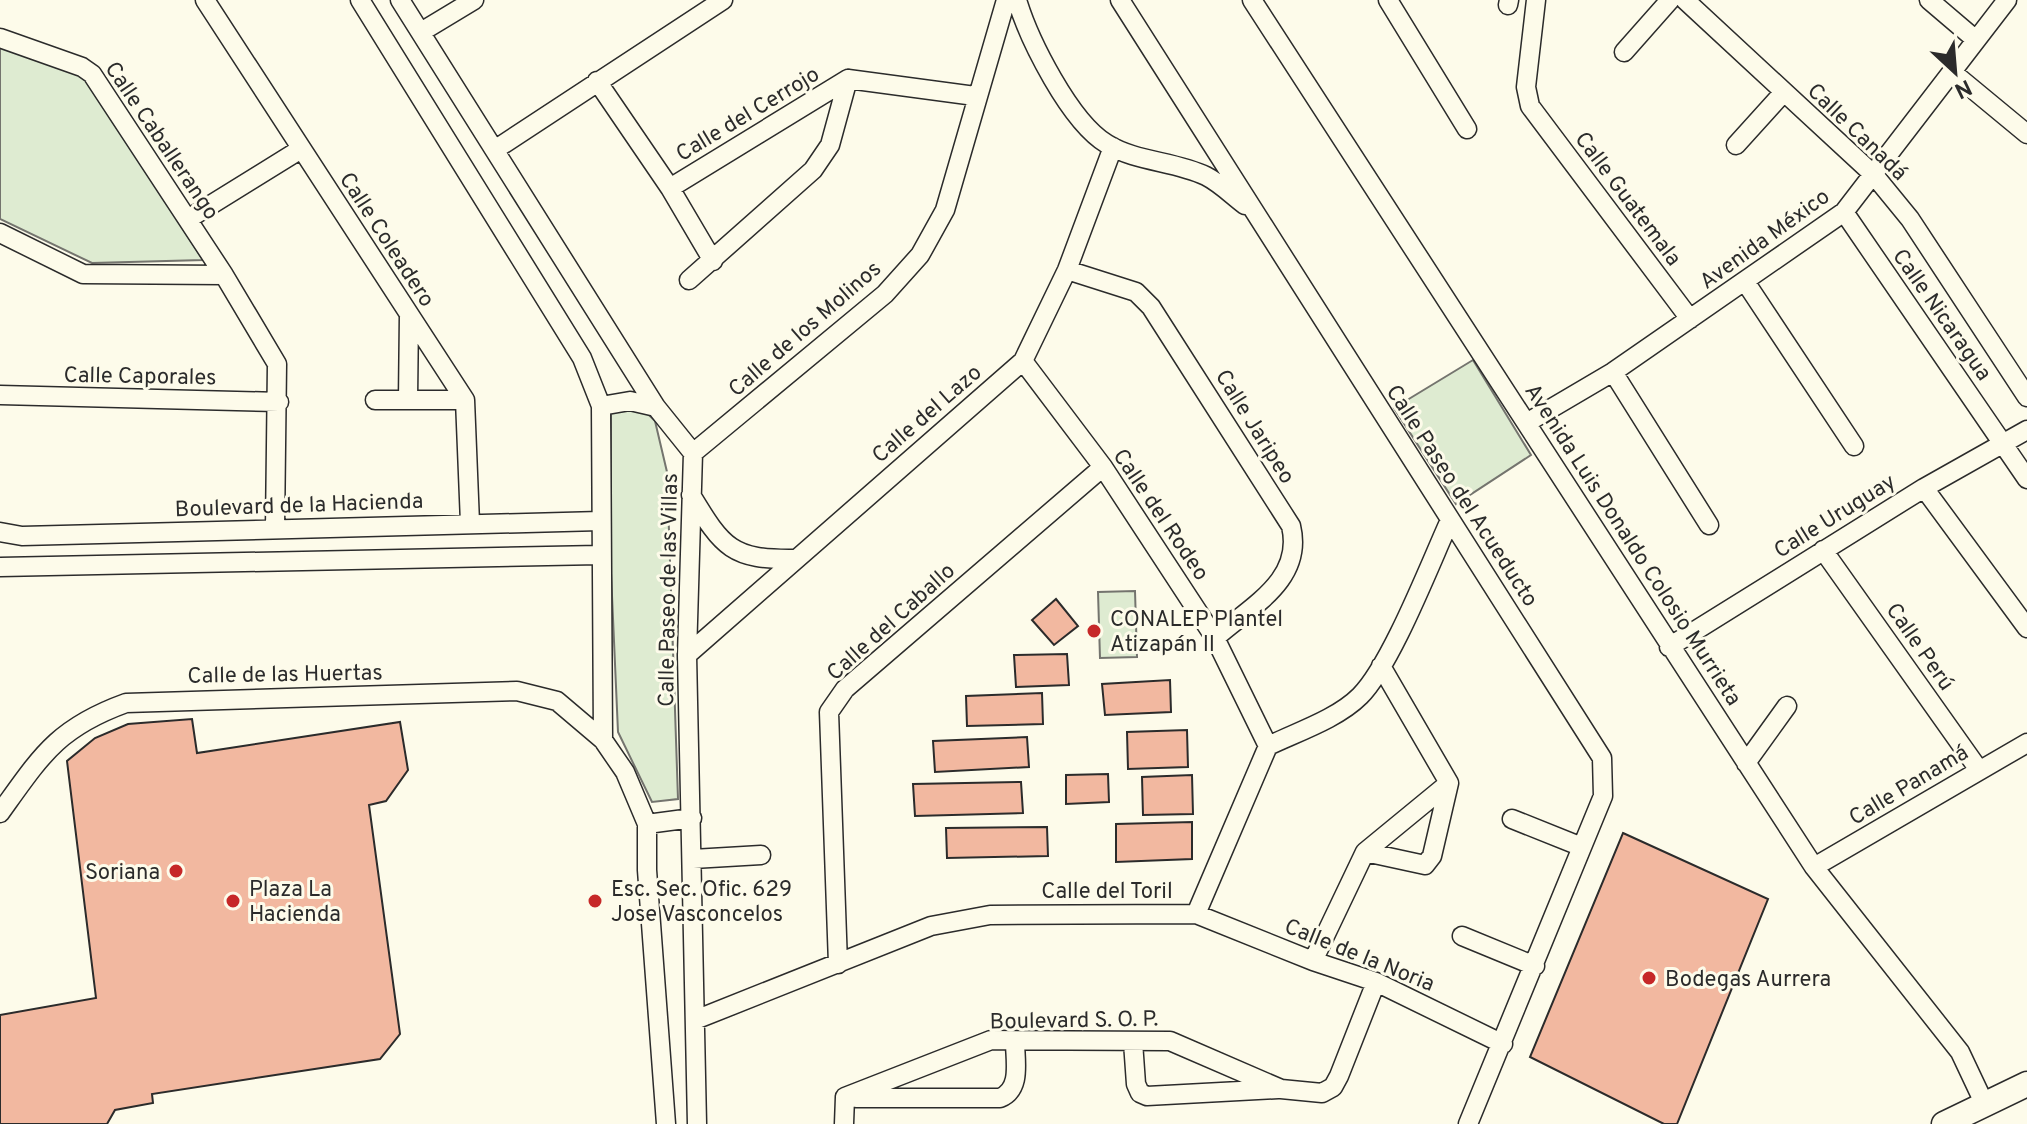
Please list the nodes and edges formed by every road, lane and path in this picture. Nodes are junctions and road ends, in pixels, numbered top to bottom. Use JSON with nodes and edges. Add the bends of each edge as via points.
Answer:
{"nodes":[{"id":1,"x":205,"y":0,"type":"edge"},
{"id":2,"x":360,"y":0,"type":"edge"},
{"id":3,"x":400,"y":0,"type":"edge"},
{"id":4,"x":474,"y":0,"type":"edge"},
{"id":5,"x":723,"y":0,"type":"edge"},
{"id":6,"x":1006,"y":0,"type":"edge"},
{"id":7,"x":1017,"y":0,"type":"edge"},
{"id":8,"x":1120,"y":0,"type":"edge"},
{"id":9,"x":1388,"y":0,"type":"edge"},
{"id":10,"x":1536,"y":0,"type":"edge"},
{"id":11,"x":1670,"y":0,"type":"edge"},
{"id":12,"x":1685,"y":0,"type":"edge"},
{"id":13,"x":1929,"y":0,"type":"edge"},
{"id":14,"x":2007,"y":0,"type":"edge"},
{"id":15,"x":1258,"y":4,"type":"edge"},
{"id":16,"x":421,"y":32,"type":"junction"},
{"id":17,"x":0,"y":38,"type":"edge"},
{"id":18,"x":1976,"y":40,"type":"junction"},
{"id":19,"x":1624,"y":52,"type":"dead end"},
{"id":20,"x":1952,"y":72,"type":"junction"},
{"id":21,"x":848,"y":79,"type":"junction"},
{"id":22,"x":597,"y":81,"type":"junction"},
{"id":23,"x":1783,"y":93,"type":"junction"},
{"id":24,"x":975,"y":96,"type":"junction"},
{"id":25,"x":1467,"y":129,"type":"dead end"},
{"id":26,"x":2027,"y":134,"type":"edge"},
{"id":27,"x":1736,"y":145,"type":"dead end"},
{"id":28,"x":1113,"y":147,"type":"junction"},
{"id":29,"x":301,"y":149,"type":"junction"},
{"id":30,"x":496,"y":149,"type":"junction"},
{"id":31,"x":1874,"y":175,"type":"junction"},
{"id":32,"x":670,"y":188,"type":"junction"},
{"id":33,"x":1844,"y":212,"type":"junction"},
{"id":34,"x":1256,"y":213,"type":"junction"},
{"id":35,"x":188,"y":219,"type":"junction"},
{"id":36,"x":0,"y":233,"type":"edge"},
{"id":37,"x":713,"y":261,"type":"junction"},
{"id":38,"x":1067,"y":270,"type":"junction"},
{"id":39,"x":224,"y":275,"type":"junction"},
{"id":40,"x":689,"y":280,"type":"dead end"},
{"id":41,"x":1746,"y":283,"type":"junction"},
{"id":42,"x":409,"y":314,"type":"junction"},
{"id":43,"x":1690,"y":319,"type":"junction"},
{"id":44,"x":1023,"y":361,"type":"junction"},
{"id":45,"x":1613,"y":372,"type":"junction"},
{"id":46,"x":0,"y":395,"type":"edge"},
{"id":47,"x":2027,"y":397,"type":"edge"},
{"id":48,"x":375,"y":400,"type":"dead end"},
{"id":49,"x":408,"y":400,"type":"junction"},
{"id":50,"x":465,"y":400,"type":"junction"},
{"id":51,"x":279,"y":402,"type":"junction"},
{"id":52,"x":601,"y":406,"type":"junction"},
{"id":53,"x":656,"y":407,"type":"junction"},
{"id":54,"x":1528,"y":422,"type":"junction"},
{"id":55,"x":2027,"y":430,"type":"edge"},
{"id":56,"x":2003,"y":443,"type":"junction"},
{"id":57,"x":1854,"y":446,"type":"dead end"},
{"id":58,"x":693,"y":453,"type":"junction"},
{"id":59,"x":1103,"y":467,"type":"junction"},
{"id":60,"x":2027,"y":479,"type":"edge"},
{"id":61,"x":1924,"y":488,"type":"junction"},
{"id":62,"x":690,"y":493,"type":"junction"},
{"id":63,"x":1450,"y":520,"type":"junction"},
{"id":64,"x":276,"y":521,"type":"junction"},
{"id":65,"x":600,"y":521,"type":"junction"},
{"id":66,"x":470,"y":523,"type":"junction"},
{"id":67,"x":1709,"y":525,"type":"dead end"},
{"id":68,"x":0,"y":532,"type":"edge"},
{"id":69,"x":1823,"y":550,"type":"junction"},
{"id":70,"x":599,"y":555,"type":"junction"},
{"id":71,"x":795,"y":559,"type":"junction"},
{"id":72,"x":0,"y":567,"type":"edge"},
{"id":73,"x":2027,"y":628,"type":"edge"},
{"id":74,"x":1215,"y":638,"type":"junction"},
{"id":75,"x":1669,"y":647,"type":"junction"},
{"id":76,"x":687,"y":655,"type":"junction"},
{"id":77,"x":1381,"y":666,"type":"junction"},
{"id":78,"x":1787,"y":706,"type":"dead end"},
{"id":79,"x":603,"y":740,"type":"junction"},
{"id":80,"x":2027,"y":743,"type":"edge"},
{"id":81,"x":1268,"y":746,"type":"junction"},
{"id":82,"x":1746,"y":763,"type":"junction"},
{"id":83,"x":1979,"y":770,"type":"junction"},
{"id":84,"x":1449,"y":783,"type":"junction"},
{"id":85,"x":0,"y":813,"type":"edge"},
{"id":86,"x":692,"y":818,"type":"junction"},
{"id":87,"x":1512,"y":819,"type":"dead end"},
{"id":88,"x":647,"y":824,"type":"junction"},
{"id":89,"x":1582,"y":847,"type":"junction"},
{"id":90,"x":1365,"y":852,"type":"junction"},
{"id":91,"x":761,"y":855,"type":"dead end"},
{"id":92,"x":693,"y":859,"type":"junction"},
{"id":93,"x":1814,"y":867,"type":"junction"},
{"id":94,"x":1196,"y":914,"type":"junction"},
{"id":95,"x":1462,"y":936,"type":"dead end"},
{"id":96,"x":1313,"y":961,"type":"junction"},
{"id":97,"x":838,"y":964,"type":"junction"},
{"id":98,"x":1535,"y":966,"type":"junction"},
{"id":99,"x":1376,"y":982,"type":"junction"},
{"id":100,"x":695,"y":1020,"type":"junction"},
{"id":101,"x":1015,"y":1041,"type":"junction"},
{"id":102,"x":1133,"y":1042,"type":"junction"},
{"id":103,"x":1503,"y":1044,"type":"junction"},
{"id":104,"x":2027,"y":1084,"type":"edge"},
{"id":105,"x":1281,"y":1089,"type":"junction"},
{"id":106,"x":845,"y":1097,"type":"junction"},
{"id":107,"x":1986,"y":1114,"type":"edge"},
{"id":108,"x":697,"y":1123,"type":"edge"},
{"id":109,"x":666,"y":1124,"type":"edge"},
{"id":110,"x":844,"y":1124,"type":"edge"},
{"id":111,"x":1468,"y":1124,"type":"edge"},
{"id":112,"x":1944,"y":1124,"type":"edge"}],
"edges":[{"from":1,"to":29,"type":"street","name":"Calle Coleadero"},
{"from":2,"to":52,"type":"street","via":[[582,358]]},
{"from":3,"to":16,"type":"street","name":"Calle Paseo de las Villas"},
{"from":4,"to":16,"type":"street"},
{"from":5,"to":22,"type":"street"},
{"from":6,"to":24,"type":"street","name":"Calle de los Molinos"},
{"from":7,"to":28,"type":"street","via":[[1068,101],[1092,133]]},
{"from":8,"to":34,"type":"street","name":"Calle Paseo del Acueducto"},
{"from":9,"to":25,"type":"street"},
{"from":10,"to":43,"type":"street","name":"Calle Guatemala","via":[[1526,87],[1530,106]]},
{"from":11,"to":19,"type":"street"},
{"from":12,"to":23,"type":"street","name":"Calle Canadá"},
{"from":13,"to":18,"type":"street"},
{"from":14,"to":18,"type":"street","name":"Avenida México"},
{"from":15,"to":54,"type":"street","name":"Avenida Luis Donaldo Colosio Murrieta"},
{"from":16,"to":30,"type":"street","name":"Calle Paseo de las Villas"},
{"from":17,"to":35,"type":"street","name":"Calle Caballerango","via":[[92,74]]},
{"from":18,"to":20,"type":"street","name":"Avenida México"},
{"from":20,"to":26,"type":"street"},
{"from":20,"to":31,"type":"street","name":"Avenida México"},
{"from":21,"to":24,"type":"street","name":"Calle del Cerrojo"},
{"from":21,"to":32,"type":"street","name":"Calle del Cerrojo"},
{"from":21,"to":37,"type":"street","name":"Calle del Cerrojo","via":[[830,145],[813,170]]},
{"from":22,"to":30,"type":"street"},
{"from":22,"to":32,"type":"street","name":"Calle del Cerrojo"},
{"from":23,"to":27,"type":"street"},
{"from":23,"to":31,"type":"street","name":"Calle Canadá"},
{"from":24,"to":58,"type":"street","name":"Calle de los Molinos","via":[[945,210],[920,255],[885,294]]},
{"from":28,"to":34,"type":"street","via":[[1208,177]]},
{"from":28,"to":38,"type":"street","name":"Calle del Lazo"},
{"from":29,"to":35,"type":"street"},
{"from":29,"to":42,"type":"street","name":"Calle Coleadero"},
{"from":30,"to":53,"type":"street","name":"Calle Paseo de las Villas"},
{"from":31,"to":33,"type":"street","name":"Avenida México"},
{"from":31,"to":47,"type":"street","name":"Calle Canadá","via":[[1910,219]]},
{"from":32,"to":37,"type":"street","name":"Calle del Cerrojo"},
{"from":33,"to":41,"type":"street","name":"Avenida México"},
{"from":33,"to":56,"type":"street","name":"Calle Nicaragua"},
{"from":34,"to":63,"type":"street","name":"Calle Paseo del Acueducto"},
{"from":35,"to":39,"type":"street","name":"Calle Caballerango"},
{"from":36,"to":39,"type":"street","via":[[83,274]]},
{"from":37,"to":40,"type":"street","name":"Calle del Cerrojo"},
{"from":38,"to":44,"type":"street","name":"Calle del Lazo"},
{"from":38,"to":74,"type":"street","name":"Calle Jaripeo","via":[[1136,292],[1151,307],[1291,526],[1296,545],[1286,575]]},
{"from":39,"to":51,"type":"street","name":"Calle Caballerango","via":[[277,364]]},
{"from":41,"to":43,"type":"street","name":"Avenida México"},
{"from":41,"to":57,"type":"street"},
{"from":42,"to":49,"type":"street"},
{"from":42,"to":50,"type":"street","name":"Calle Coleadero"},
{"from":43,"to":45,"type":"street","name":"Avenida México"},
{"from":44,"to":59,"type":"street","name":"Calle del Rodeo"},
{"from":44,"to":71,"type":"street","name":"Calle del Lazo"},
{"from":45,"to":54,"type":"street","name":"Avenida México"},
{"from":45,"to":67,"type":"street"},
{"from":46,"to":51,"type":"street","name":"Calle Caporales"},
{"from":48,"to":49,"type":"street"},
{"from":49,"to":50,"type":"street"},
{"from":50,"to":66,"type":"street"},
{"from":51,"to":64,"type":"street","name":"Calle Caballerango"},
{"from":52,"to":53,"type":"street","via":[[630,401]]},
{"from":52,"to":65,"type":"street"},
{"from":53,"to":58,"type":"street","name":"Calle Paseo de las Villas"},
{"from":54,"to":75,"type":"street","name":"Avenida Luis Donaldo Colosio Murrieta"},
{"from":55,"to":56,"type":"street","name":"Calle Uruguay"},
{"from":56,"to":60,"type":"street","name":"Calle Nicaragua"},
{"from":56,"to":61,"type":"street","name":"Calle Uruguay"},
{"from":58,"to":62,"type":"street","name":"Calle Paseo de las Villas"},
{"from":59,"to":74,"type":"street","name":"Calle del Rodeo"},
{"from":59,"to":97,"type":"street","name":"Calle del Caballo","via":[[845,689],[829,712]]},
{"from":61,"to":69,"type":"street","name":"Calle Uruguay"},
{"from":61,"to":73,"type":"street"},
{"from":62,"to":71,"type":"street","via":[[709,526],[734,550],[757,559]]},
{"from":62,"to":76,"type":"street","name":"Calle Paseo de las Villas"},
{"from":63,"to":77,"type":"street"},
{"from":63,"to":89,"type":"street","name":"Calle Paseo del Acueducto","via":[[1602,758],[1603,796]]},
{"from":64,"to":66,"type":"street","name":"Boulevard de la Hacienda"},
{"from":64,"to":68,"type":"street","name":"Boulevard de la Hacienda","via":[[22,536]]},
{"from":65,"to":66,"type":"street","name":"Boulevard de la Hacienda"},
{"from":65,"to":70,"type":"street"},
{"from":69,"to":75,"type":"street","name":"Calle Uruguay"},
{"from":69,"to":83,"type":"street","name":"Calle Perú"},
{"from":70,"to":72,"type":"street"},
{"from":70,"to":79,"type":"street"},
{"from":71,"to":76,"type":"street","name":"Calle del Lazo"},
{"from":74,"to":81,"type":"street","name":"Calle del Rodeo"},
{"from":75,"to":82,"type":"street","name":"Avenida Luis Donaldo Colosio Murrieta"},
{"from":76,"to":86,"type":"street","name":"Calle Paseo de las Villas"},
{"from":77,"to":81,"type":"street","via":[[1348,706]]},
{"from":77,"to":84,"type":"street"},
{"from":78,"to":82,"type":"street"},
{"from":79,"to":85,"type":"street","name":"Calle de las Huertas","via":[[557,701],[517,691],[126,703],[88,717],[60,736]]},
{"from":79,"to":88,"type":"street","via":[[625,772]]},
{"from":80,"to":83,"type":"street","name":"Calle Panamá"},
{"from":81,"to":94,"type":"street","name":"Calle del Toril"},
{"from":82,"to":93,"type":"street","name":"Avenida Luis Donaldo Colosio Murrieta"},
{"from":83,"to":93,"type":"street","name":"Calle Panamá"},
{"from":84,"to":90,"type":"street"},
{"from":84,"to":90,"type":"street","via":[[1432,856],[1425,865]]},
{"from":86,"to":88,"type":"street"},
{"from":86,"to":92,"type":"street","name":"Calle Paseo de las Villas"},
{"from":87,"to":89,"type":"street"},
{"from":88,"to":109,"type":"street"},
{"from":89,"to":98,"type":"street","name":"Calle Paseo del Acueducto"},
{"from":90,"to":96,"type":"street"},
{"from":91,"to":92,"type":"street"},
{"from":92,"to":100,"type":"street","name":"Calle Paseo de las Villas"},
{"from":93,"to":107,"type":"street","name":"Avenida Luis Donaldo Colosio Murrieta","via":[[1960,1052]]},
{"from":94,"to":96,"type":"street","name":"Calle de la Noria"},
{"from":94,"to":97,"type":"street","name":"Calle del Toril","via":[[990,915],[931,926]]},
{"from":95,"to":98,"type":"street"},
{"from":96,"to":99,"type":"street","name":"Calle de la Noria"},
{"from":97,"to":100,"type":"street","name":"Calle del Toril"},
{"from":98,"to":103,"type":"street","name":"Calle Paseo del Acueducto"},
{"from":99,"to":103,"type":"street","name":"Calle de la Noria"},
{"from":99,"to":105,"type":"street","name":"Boulevard S. O. P.","via":[[1333,1087],[1322,1093]]},
{"from":100,"to":108,"type":"street","name":"Calle Paseo de las Villas"},
{"from":101,"to":102,"type":"street","name":"Boulevard S. O. P."},
{"from":101,"to":106,"type":"street","name":"Boulevard S. O. P.","via":[[991,1040]]},
{"from":101,"to":106,"type":"street","via":[[1015,1084],[1000,1098]]},
{"from":102,"to":105,"type":"street","name":"Boulevard S. O. P.","via":[[1170,1041]]},
{"from":102,"to":105,"type":"street","via":[[1136,1084],[1147,1096]]},
{"from":103,"to":111,"type":"street"},
{"from":104,"to":107,"type":"main road"},
{"from":106,"to":110,"type":"street"},
{"from":107,"to":112,"type":"main road"},
{"from":108,"to":109,"type":"street"}]}
